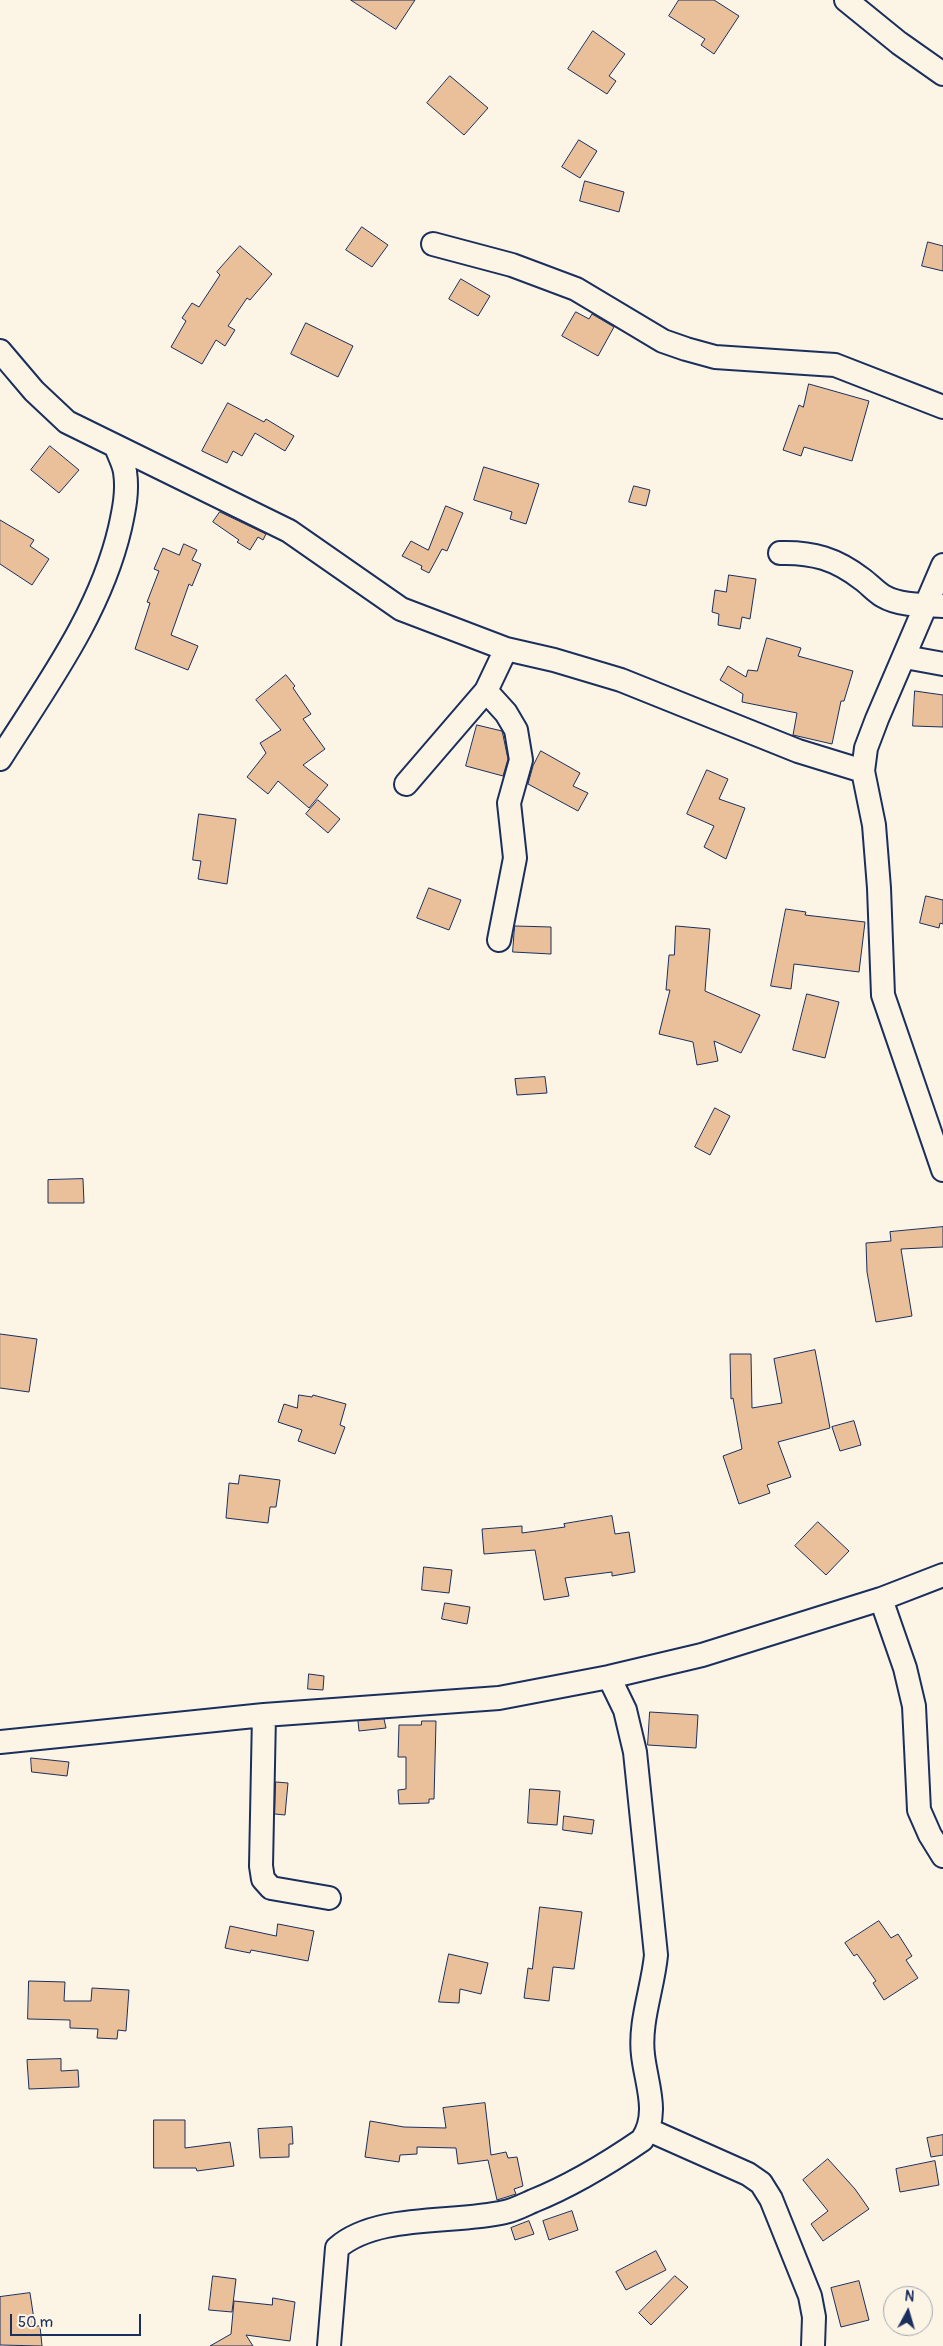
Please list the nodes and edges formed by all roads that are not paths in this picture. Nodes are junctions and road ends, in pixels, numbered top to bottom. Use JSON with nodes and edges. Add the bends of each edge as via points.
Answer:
{"nodes":[{"id":1,"x":846,"y":0,"type":"edge"},
{"id":2,"x":943,"y":74,"type":"edge"},
{"id":3,"x":433,"y":244,"type":"dead end"},
{"id":4,"x":0,"y":351,"type":"edge"},
{"id":5,"x":943,"y":407,"type":"edge"},
{"id":6,"x":116,"y":447,"type":"junction"},
{"id":7,"x":780,"y":554,"type":"dead end"},
{"id":8,"x":943,"y":565,"type":"edge"},
{"id":9,"x":934,"y":606,"type":"edge"},
{"id":10,"x":506,"y":650,"type":"junction"},
{"id":11,"x":904,"y":657,"type":"junction"},
{"id":12,"x":943,"y":664,"type":"edge"},
{"id":13,"x":486,"y":691,"type":"junction"},
{"id":14,"x":0,"y":759,"type":"edge"},
{"id":15,"x":863,"y":771,"type":"junction"},
{"id":16,"x":406,"y":784,"type":"dead end"},
{"id":17,"x":499,"y":940,"type":"dead end"},
{"id":18,"x":943,"y":1170,"type":"edge"},
{"id":19,"x":943,"y":1575,"type":"edge"},
{"id":20,"x":881,"y":1599,"type":"junction"},
{"id":21,"x":609,"y":1677,"type":"junction"},
{"id":22,"x":264,"y":1715,"type":"junction"},
{"id":23,"x":0,"y":1742,"type":"edge"},
{"id":24,"x":943,"y":1856,"type":"edge"},
{"id":25,"x":329,"y":1898,"type":"dead end"},
{"id":26,"x":649,"y":2130,"type":"junction"},
{"id":27,"x":329,"y":2346,"type":"edge"},
{"id":28,"x":812,"y":2346,"type":"edge"}],
"edges":[{"from":1,"to":2,"type":"street"},
{"from":3,"to":5,"type":"street","via":[[512,265],[576,289],[663,341],[686,349],[715,356],[835,365]]},
{"from":4,"to":6,"type":"street","via":[[34,391],[67,422]]},
{"from":6,"to":10,"type":"street","via":[[289,531],[401,609]]},
{"from":6,"to":14,"type":"street","via":[[125,472],[126,504],[104,582],[75,641]]},
{"from":7,"to":9,"type":"street","via":[[806,553],[826,558],[848,568],[882,596],[901,603]]},
{"from":8,"to":9,"type":"street"},
{"from":9,"to":11,"type":"street"},
{"from":10,"to":13,"type":"street"},
{"from":10,"to":15,"type":"street","via":[[621,680],[798,752]]},
{"from":11,"to":12,"type":"street"},
{"from":11,"to":15,"type":"street","via":[[866,748]]},
{"from":13,"to":16,"type":"street"},
{"from":13,"to":17,"type":"street","via":[[516,730],[520,760],[509,803],[515,858]]},
{"from":15,"to":18,"type":"street","via":[[874,825],[883,995]]},
{"from":19,"to":20,"type":"street"},
{"from":20,"to":21,"type":"street","via":[[702,1655]]},
{"from":20,"to":24,"type":"street","via":[[906,1668],[914,1706],[919,1810]]},
{"from":21,"to":22,"type":"street","via":[[499,1698]]},
{"from":21,"to":26,"type":"street","via":[[625,1710],[635,1752],[656,1956],[642,2052],[652,2113]]},
{"from":22,"to":23,"type":"street"},
{"from":22,"to":25,"type":"street","via":[[260,1866],[263,1880],[271,1888]]},
{"from":26,"to":27,"type":"street","via":[[642,2140],[570,2186],[508,2212],[474,2219],[393,2225],[349,2238],[337,2248]]},
{"from":26,"to":28,"type":"street","via":[[748,2174],[760,2183],[771,2199],[810,2296],[814,2317]]}]}
